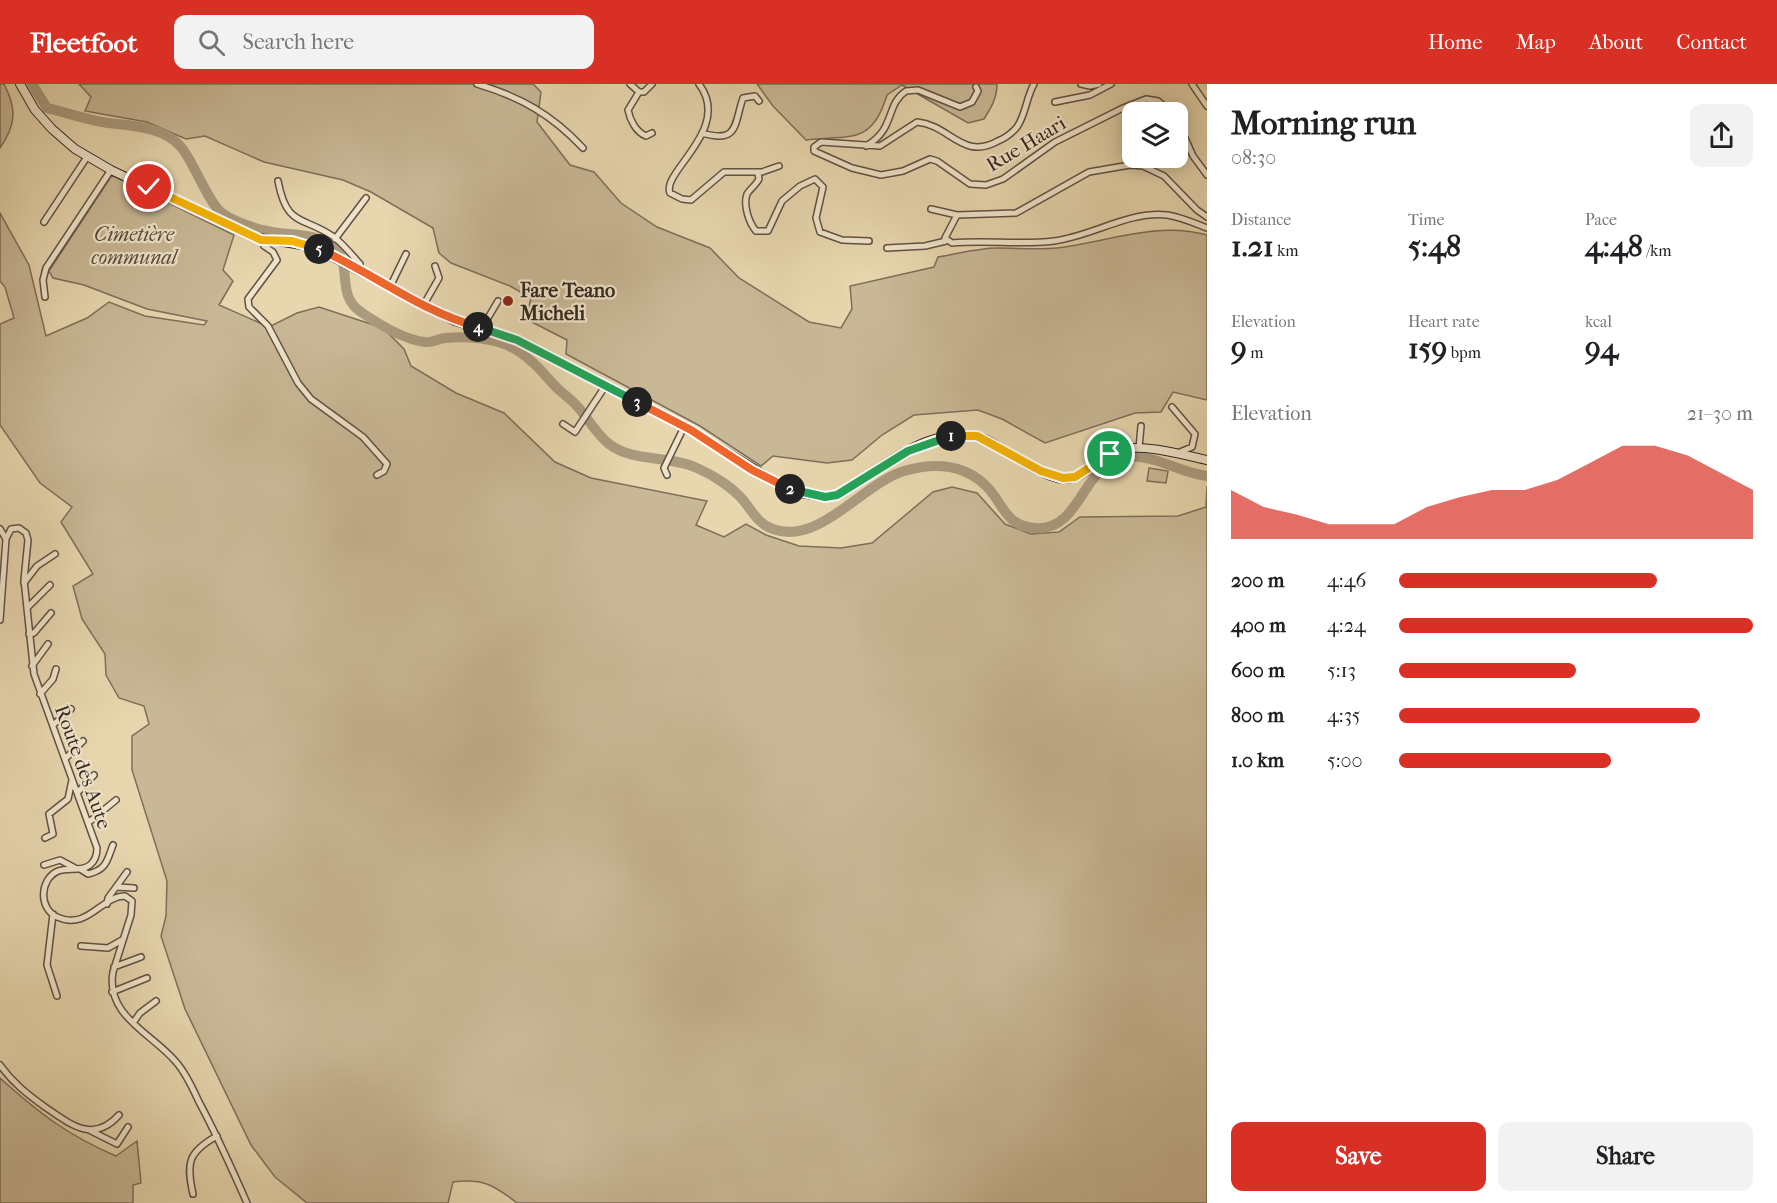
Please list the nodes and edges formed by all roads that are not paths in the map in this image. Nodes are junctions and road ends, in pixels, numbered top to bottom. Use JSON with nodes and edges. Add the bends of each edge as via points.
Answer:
{"nodes":[{"id":1,"x":20,"y":84,"type":"edge"},
{"id":2,"x":477,"y":84,"type":"edge"},
{"id":3,"x":630,"y":84,"type":"edge"},
{"id":4,"x":652,"y":84,"type":"edge"},
{"id":5,"x":699,"y":84,"type":"edge"},
{"id":6,"x":1034,"y":84,"type":"edge"},
{"id":7,"x":1081,"y":84,"type":"edge"},
{"id":8,"x":1099,"y":84,"type":"edge"},
{"id":9,"x":1111,"y":84,"type":"edge"},
{"id":10,"x":1192,"y":84,"type":"edge"},
{"id":11,"x":976,"y":87,"type":"dead end"},
{"id":12,"x":639,"y":92,"type":"junction"},
{"id":13,"x":759,"y":101,"type":"dead end"},
{"id":14,"x":1055,"y":102,"type":"dead end"},
{"id":15,"x":1134,"y":102,"type":"edge"},
{"id":16,"x":1159,"y":102,"type":"edge"},
{"id":17,"x":1207,"y":106,"type":"edge"},
{"id":18,"x":1122,"y":108,"type":"edge"},
{"id":19,"x":652,"y":133,"type":"dead end"},
{"id":20,"x":702,"y":133,"type":"junction"},
{"id":21,"x":1188,"y":145,"type":"edge"},
{"id":22,"x":866,"y":146,"type":"junction"},
{"id":23,"x":584,"y":148,"type":"dead end"},
{"id":24,"x":87,"y":156,"type":"junction"},
{"id":25,"x":779,"y":166,"type":"dead end"},
{"id":26,"x":111,"y":170,"type":"junction"},
{"id":27,"x":758,"y":173,"type":"junction"},
{"id":28,"x":1207,"y":175,"type":"edge"},
{"id":29,"x":278,"y":182,"type":"dead end"},
{"id":30,"x":366,"y":198,"type":"dead end"},
{"id":31,"x":931,"y":209,"type":"dead end"},
{"id":32,"x":957,"y":215,"type":"junction"},
{"id":33,"x":1207,"y":217,"type":"edge"},
{"id":34,"x":44,"y":222,"type":"dead end"},
{"id":35,"x":1207,"y":228,"type":"edge"},
{"id":36,"x":335,"y":238,"type":"junction"},
{"id":37,"x":262,"y":241,"type":"junction"},
{"id":38,"x":869,"y":241,"type":"dead end"},
{"id":39,"x":946,"y":241,"type":"junction"},
{"id":40,"x":887,"y":248,"type":"dead end"},
{"id":41,"x":406,"y":254,"type":"dead end"},
{"id":42,"x":435,"y":266,"type":"dead end"},
{"id":43,"x":359,"y":271,"type":"junction"},
{"id":44,"x":390,"y":287,"type":"junction"},
{"id":45,"x":45,"y":297,"type":"dead end"},
{"id":46,"x":498,"y":301,"type":"dead end"},
{"id":47,"x":423,"y":306,"type":"junction"},
{"id":48,"x":482,"y":328,"type":"junction"},
{"id":49,"x":606,"y":385,"type":"junction"},
{"id":50,"x":1173,"y":407,"type":"dead end"},
{"id":51,"x":563,"y":424,"type":"dead end"},
{"id":52,"x":1141,"y":426,"type":"dead end"},
{"id":53,"x":684,"y":427,"type":"junction"},
{"id":54,"x":1138,"y":448,"type":"junction"},
{"id":55,"x":1176,"y":454,"type":"junction"},
{"id":56,"x":1207,"y":460,"type":"edge"},
{"id":57,"x":667,"y":474,"type":"dead end"},
{"id":58,"x":377,"y":475,"type":"dead end"},
{"id":59,"x":0,"y":529,"type":"edge"},
{"id":60,"x":6,"y":539,"type":"junction"},
{"id":61,"x":55,"y":554,"type":"dead end"},
{"id":62,"x":24,"y":583,"type":"junction"},
{"id":63,"x":50,"y":585,"type":"dead end"},
{"id":64,"x":27,"y":608,"type":"junction"},
{"id":65,"x":51,"y":613,"type":"dead end"},
{"id":66,"x":0,"y":620,"type":"edge"},
{"id":67,"x":29,"y":634,"type":"junction"},
{"id":68,"x":48,"y":644,"type":"dead end"},
{"id":69,"x":32,"y":666,"type":"junction"},
{"id":70,"x":56,"y":669,"type":"dead end"},
{"id":71,"x":40,"y":694,"type":"junction"},
{"id":72,"x":70,"y":709,"type":"dead end"},
{"id":73,"x":53,"y":725,"type":"junction"},
{"id":74,"x":83,"y":741,"type":"dead end"},
{"id":75,"x":65,"y":759,"type":"junction"},
{"id":76,"x":94,"y":775,"type":"dead end"},
{"id":77,"x":72,"y":779,"type":"junction"},
{"id":78,"x":78,"y":792,"type":"junction"},
{"id":79,"x":116,"y":800,"type":"dead end"},
{"id":80,"x":89,"y":822,"type":"junction"},
{"id":81,"x":45,"y":838,"type":"dead end"},
{"id":82,"x":113,"y":845,"type":"dead end"},
{"id":83,"x":44,"y":865,"type":"dead end"},
{"id":84,"x":78,"y":869,"type":"junction"},
{"id":85,"x":127,"y":872,"type":"dead end"},
{"id":86,"x":117,"y":887,"type":"junction"},
{"id":87,"x":134,"y":888,"type":"dead end"},
{"id":88,"x":107,"y":904,"type":"junction"},
{"id":89,"x":52,"y":914,"type":"junction"},
{"id":90,"x":123,"y":939,"type":"junction"},
{"id":91,"x":81,"y":946,"type":"dead end"},
{"id":92,"x":141,"y":957,"type":"dead end"},
{"id":93,"x":114,"y":967,"type":"junction"},
{"id":94,"x":147,"y":978,"type":"dead end"},
{"id":95,"x":112,"y":992,"type":"junction"},
{"id":96,"x":57,"y":996,"type":"dead end"},
{"id":97,"x":156,"y":1001,"type":"dead end"},
{"id":98,"x":133,"y":1023,"type":"junction"},
{"id":99,"x":0,"y":1065,"type":"edge"},
{"id":100,"x":119,"y":1115,"type":"dead end"},
{"id":101,"x":128,"y":1127,"type":"dead end"},
{"id":102,"x":88,"y":1130,"type":"junction"},
{"id":103,"x":217,"y":1136,"type":"junction"},
{"id":104,"x":193,"y":1194,"type":"dead end"},
{"id":105,"x":247,"y":1203,"type":"edge"}],
"edges":[{"from":1,"to":24,"type":"street","via":[[46,124]]},
{"from":2,"to":23,"type":"street","via":[[555,119]]},
{"from":3,"to":12,"type":"street"},
{"from":4,"to":12,"type":"street"},
{"from":5,"to":20,"type":"street","via":[[707,111]]},
{"from":6,"to":22,"type":"street","name":"Rue Haari","via":[[1017,127],[987,147],[969,147],[931,125],[917,122],[888,142]]},
{"from":7,"to":8,"type":"street"},
{"from":9,"to":14,"type":"street","via":[[1090,95]]},
{"from":10,"to":17,"type":"street"},
{"from":11,"to":22,"type":"street","via":[[977,96],[960,107],[918,90],[906,91],[896,101],[882,135]]},
{"from":12,"to":19,"type":"street","via":[[629,105],[629,116],[642,134]]},
{"from":13,"to":20,"type":"street","via":[[755,96],[742,98],[736,126],[730,133],[722,137]]},
{"from":15,"to":16,"type":"street","name":"Rue Haari"},
{"from":18,"to":22,"type":"street","name":"Rue Haari","via":[[1054,142],[1003,179],[986,185],[970,184],[930,159],[903,171],[881,175],[852,168],[814,151],[821,142]]},
{"from":20,"to":27,"type":"street","via":[[669,185],[672,195],[691,200],[724,172]]},
{"from":21,"to":28,"type":"street"},
{"from":24,"to":26,"type":"street"},
{"from":24,"to":34,"type":"street"},
{"from":25,"to":27,"type":"street"},
{"from":26,"to":37,"type":"street"},
{"from":26,"to":45,"type":"street","via":[[46,268]]},
{"from":27,"to":38,"type":"street","via":[[759,179],[746,201],[756,231],[768,231],[783,201],[815,179],[823,187],[816,218],[821,233],[842,240]]},
{"from":29,"to":36,"type":"street","via":[[286,208],[297,221]]},
{"from":30,"to":36,"type":"street"},
{"from":31,"to":32,"type":"street"},
{"from":32,"to":33,"type":"street","via":[[1016,213],[1089,172],[1130,165],[1164,176]]},
{"from":32,"to":39,"type":"street"},
{"from":35,"to":39,"type":"street","via":[[1176,217],[1154,215],[1054,241]]},
{"from":36,"to":43,"type":"street","via":[[360,264]]},
{"from":37,"to":43,"type":"street","via":[[292,241],[329,254]]},
{"from":37,"to":58,"type":"street","via":[[277,260],[248,299],[249,307],[268,326],[298,383],[311,399],[363,436],[387,464]]},
{"from":39,"to":40,"type":"street"},
{"from":41,"to":44,"type":"street"},
{"from":42,"to":47,"type":"street","via":[[439,278]]},
{"from":43,"to":44,"type":"street"},
{"from":44,"to":47,"type":"street"},
{"from":46,"to":48,"type":"street"},
{"from":47,"to":48,"type":"street"},
{"from":48,"to":49,"type":"street","via":[[517,340]]},
{"from":49,"to":51,"type":"street","via":[[575,432]]},
{"from":49,"to":53,"type":"street"},
{"from":50,"to":55,"type":"street","via":[[1196,438],[1192,447]]},
{"from":52,"to":54,"type":"street"},
{"from":53,"to":54,"type":"street","via":[[780,485],[825,497],[849,489],[916,447],[951,436],[977,436],[1041,471],[1063,478],[1075,477],[1121,450]]},
{"from":53,"to":57,"type":"street","via":[[664,468]]},
{"from":54,"to":55,"type":"street"},
{"from":55,"to":56,"type":"street"},
{"from":59,"to":60,"type":"street"},
{"from":60,"to":62,"type":"street","name":"Route des Aute","via":[[15,528],[24,530],[27,536]]},
{"from":60,"to":66,"type":"street"},
{"from":61,"to":62,"type":"street","via":[[37,566]]},
{"from":62,"to":64,"type":"street","name":"Route des Aute"},
{"from":63,"to":64,"type":"street"},
{"from":64,"to":67,"type":"street","name":"Route des Aute"},
{"from":65,"to":67,"type":"street"},
{"from":67,"to":69,"type":"street","name":"Route des Aute"},
{"from":68,"to":69,"type":"street"},
{"from":69,"to":71,"type":"street","name":"Route des Aute"},
{"from":70,"to":71,"type":"street"},
{"from":71,"to":73,"type":"street","name":"Route des Aute"},
{"from":72,"to":73,"type":"street"},
{"from":73,"to":75,"type":"street","name":"Route des Aute"},
{"from":74,"to":75,"type":"street"},
{"from":75,"to":77,"type":"street","name":"Route des Aute"},
{"from":76,"to":78,"type":"street"},
{"from":77,"to":78,"type":"street","name":"Route des Aute"},
{"from":77,"to":81,"type":"street","via":[[68,799],[49,814],[53,834]]},
{"from":78,"to":80,"type":"street","name":"Route des Aute"},
{"from":79,"to":80,"type":"street"},
{"from":80,"to":84,"type":"street","name":"Route des Aute","via":[[97,854],[92,863]]},
{"from":82,"to":84,"type":"street","via":[[109,861],[100,870],[88,874]]},
{"from":83,"to":84,"type":"street","via":[[60,860]]},
{"from":84,"to":89,"type":"street","via":[[55,872],[45,883],[43,897]]},
{"from":85,"to":86,"type":"street"},
{"from":86,"to":87,"type":"street"},
{"from":86,"to":88,"type":"street"},
{"from":88,"to":89,"type":"street","via":[[77,919]]},
{"from":88,"to":90,"type":"street","via":[[121,896],[132,902]]},
{"from":89,"to":96,"type":"street","via":[[47,965]]},
{"from":90,"to":91,"type":"street","via":[[108,948]]},
{"from":90,"to":93,"type":"street"},
{"from":92,"to":93,"type":"street"},
{"from":93,"to":95,"type":"street"},
{"from":94,"to":95,"type":"street"},
{"from":95,"to":98,"type":"street"},
{"from":97,"to":98,"type":"street"},
{"from":98,"to":103,"type":"street","via":[[176,1062]]},
{"from":99,"to":102,"type":"street","via":[[25,1092],[71,1126]]},
{"from":100,"to":102,"type":"street","via":[[104,1128]]},
{"from":101,"to":102,"type":"street","via":[[117,1144]]},
{"from":103,"to":104,"type":"street","via":[[192,1154]]},
{"from":103,"to":105,"type":"street"}]}
